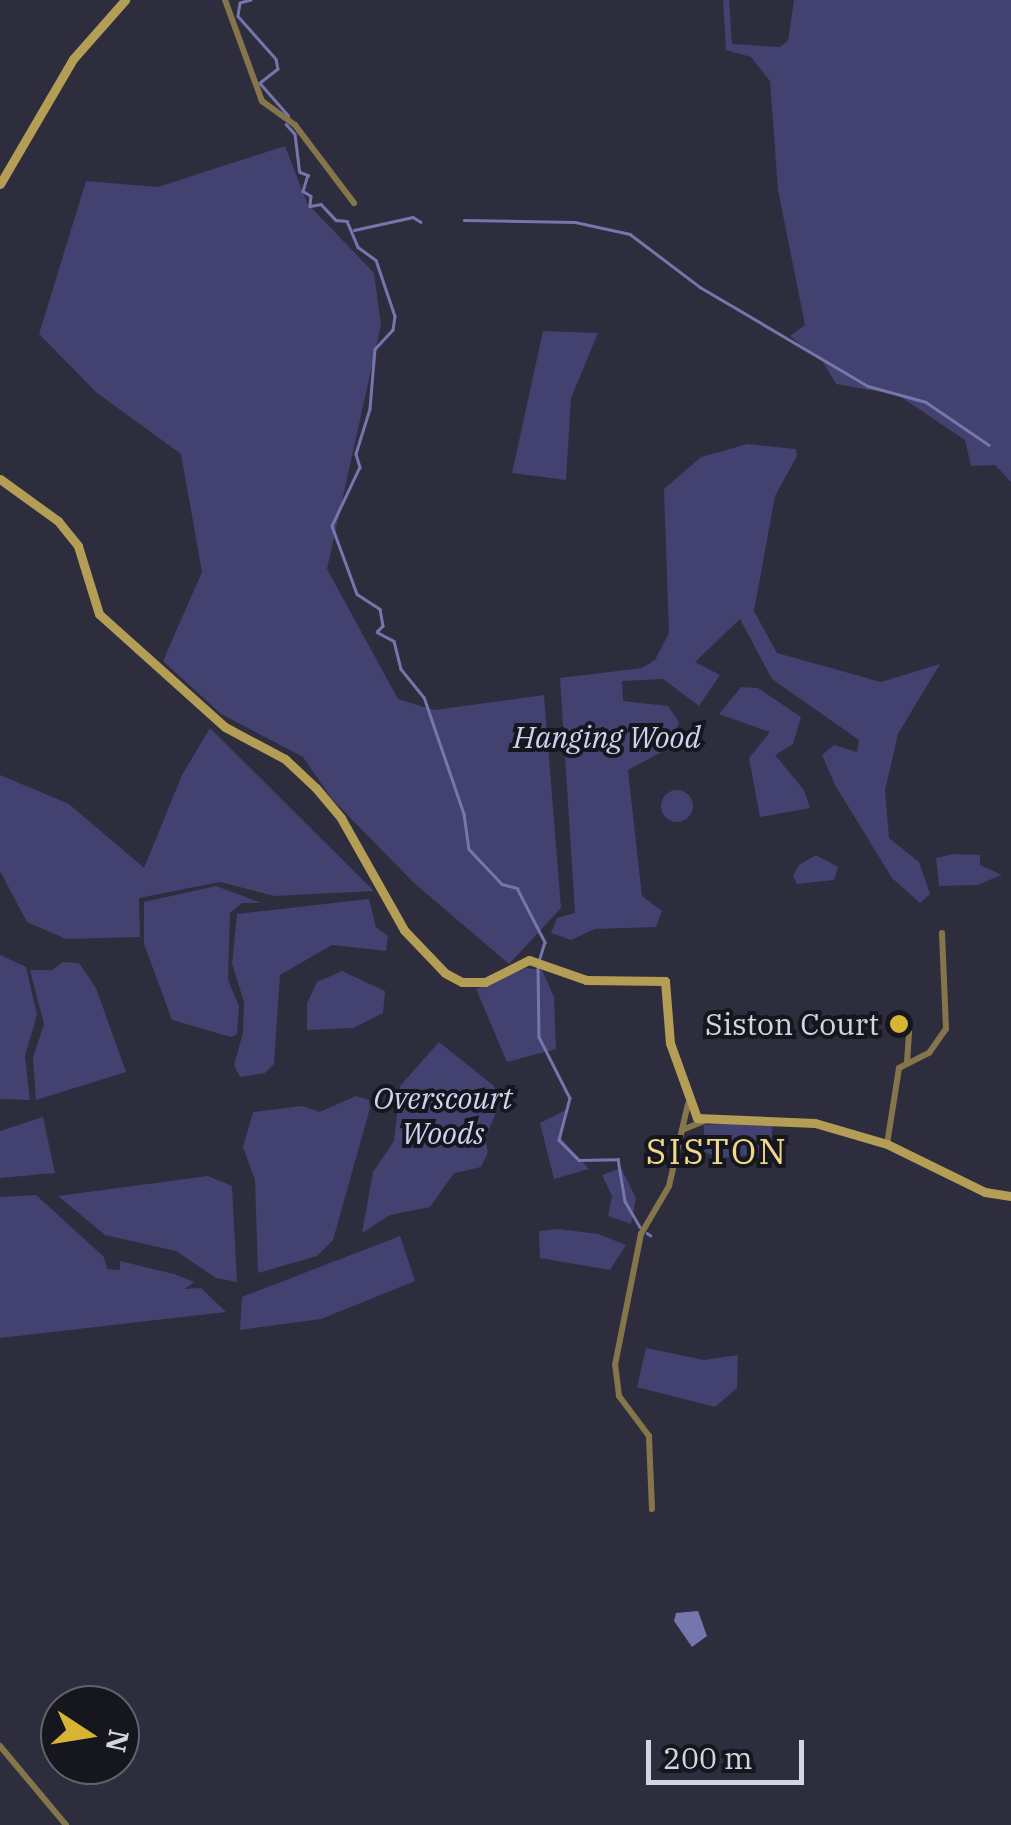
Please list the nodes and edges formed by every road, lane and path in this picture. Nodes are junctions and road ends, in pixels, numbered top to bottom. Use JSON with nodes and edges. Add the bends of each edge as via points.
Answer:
{"nodes":[{"id":1,"x":124,"y":0,"type":"edge"},
{"id":2,"x":224,"y":0,"type":"edge"},
{"id":3,"x":0,"y":184,"type":"edge"},
{"id":4,"x":354,"y":203,"type":"dead end"},
{"id":5,"x":0,"y":479,"type":"edge"},
{"id":6,"x":942,"y":932,"type":"dead end"},
{"id":7,"x":910,"y":1032,"type":"dead end"},
{"id":8,"x":907,"y":1062,"type":"junction"},
{"id":9,"x":688,"y":1104,"type":"junction"},
{"id":10,"x":704,"y":1120,"type":"junction"},
{"id":11,"x":682,"y":1130,"type":"junction"},
{"id":12,"x":887,"y":1144,"type":"junction"},
{"id":13,"x":1011,"y":1196,"type":"edge"},
{"id":14,"x":652,"y":1508,"type":"dead end"},
{"id":15,"x":0,"y":1746,"type":"edge"},
{"id":16,"x":66,"y":1825,"type":"edge"}],
"edges":[{"from":1,"to":3,"type":"street","via":[[73,59]]},
{"from":2,"to":4,"type":"street","via":[[262,101],[295,125]]},
{"from":5,"to":9,"type":"street","via":[[58,522],[78,546],[99,614],[225,727],[285,758],[316,788],[341,818],[404,930],[445,972],[476,984],[539,962],[574,978],[665,981],[670,1043]]},
{"from":6,"to":8,"type":"street","via":[[946,1029],[929,1053]]},
{"from":7,"to":8,"type":"street"},
{"from":8,"to":12,"type":"street","via":[[899,1068]]},
{"from":9,"to":10,"type":"street"},
{"from":9,"to":11,"type":"street"},
{"from":10,"to":11,"type":"street"},
{"from":10,"to":12,"type":"street","via":[[801,1120]]},
{"from":11,"to":14,"type":"street","via":[[669,1186],[642,1234],[614,1365],[619,1396],[649,1436]]},
{"from":12,"to":13,"type":"street","via":[[984,1192]]},
{"from":15,"to":16,"type":"street"}]}
